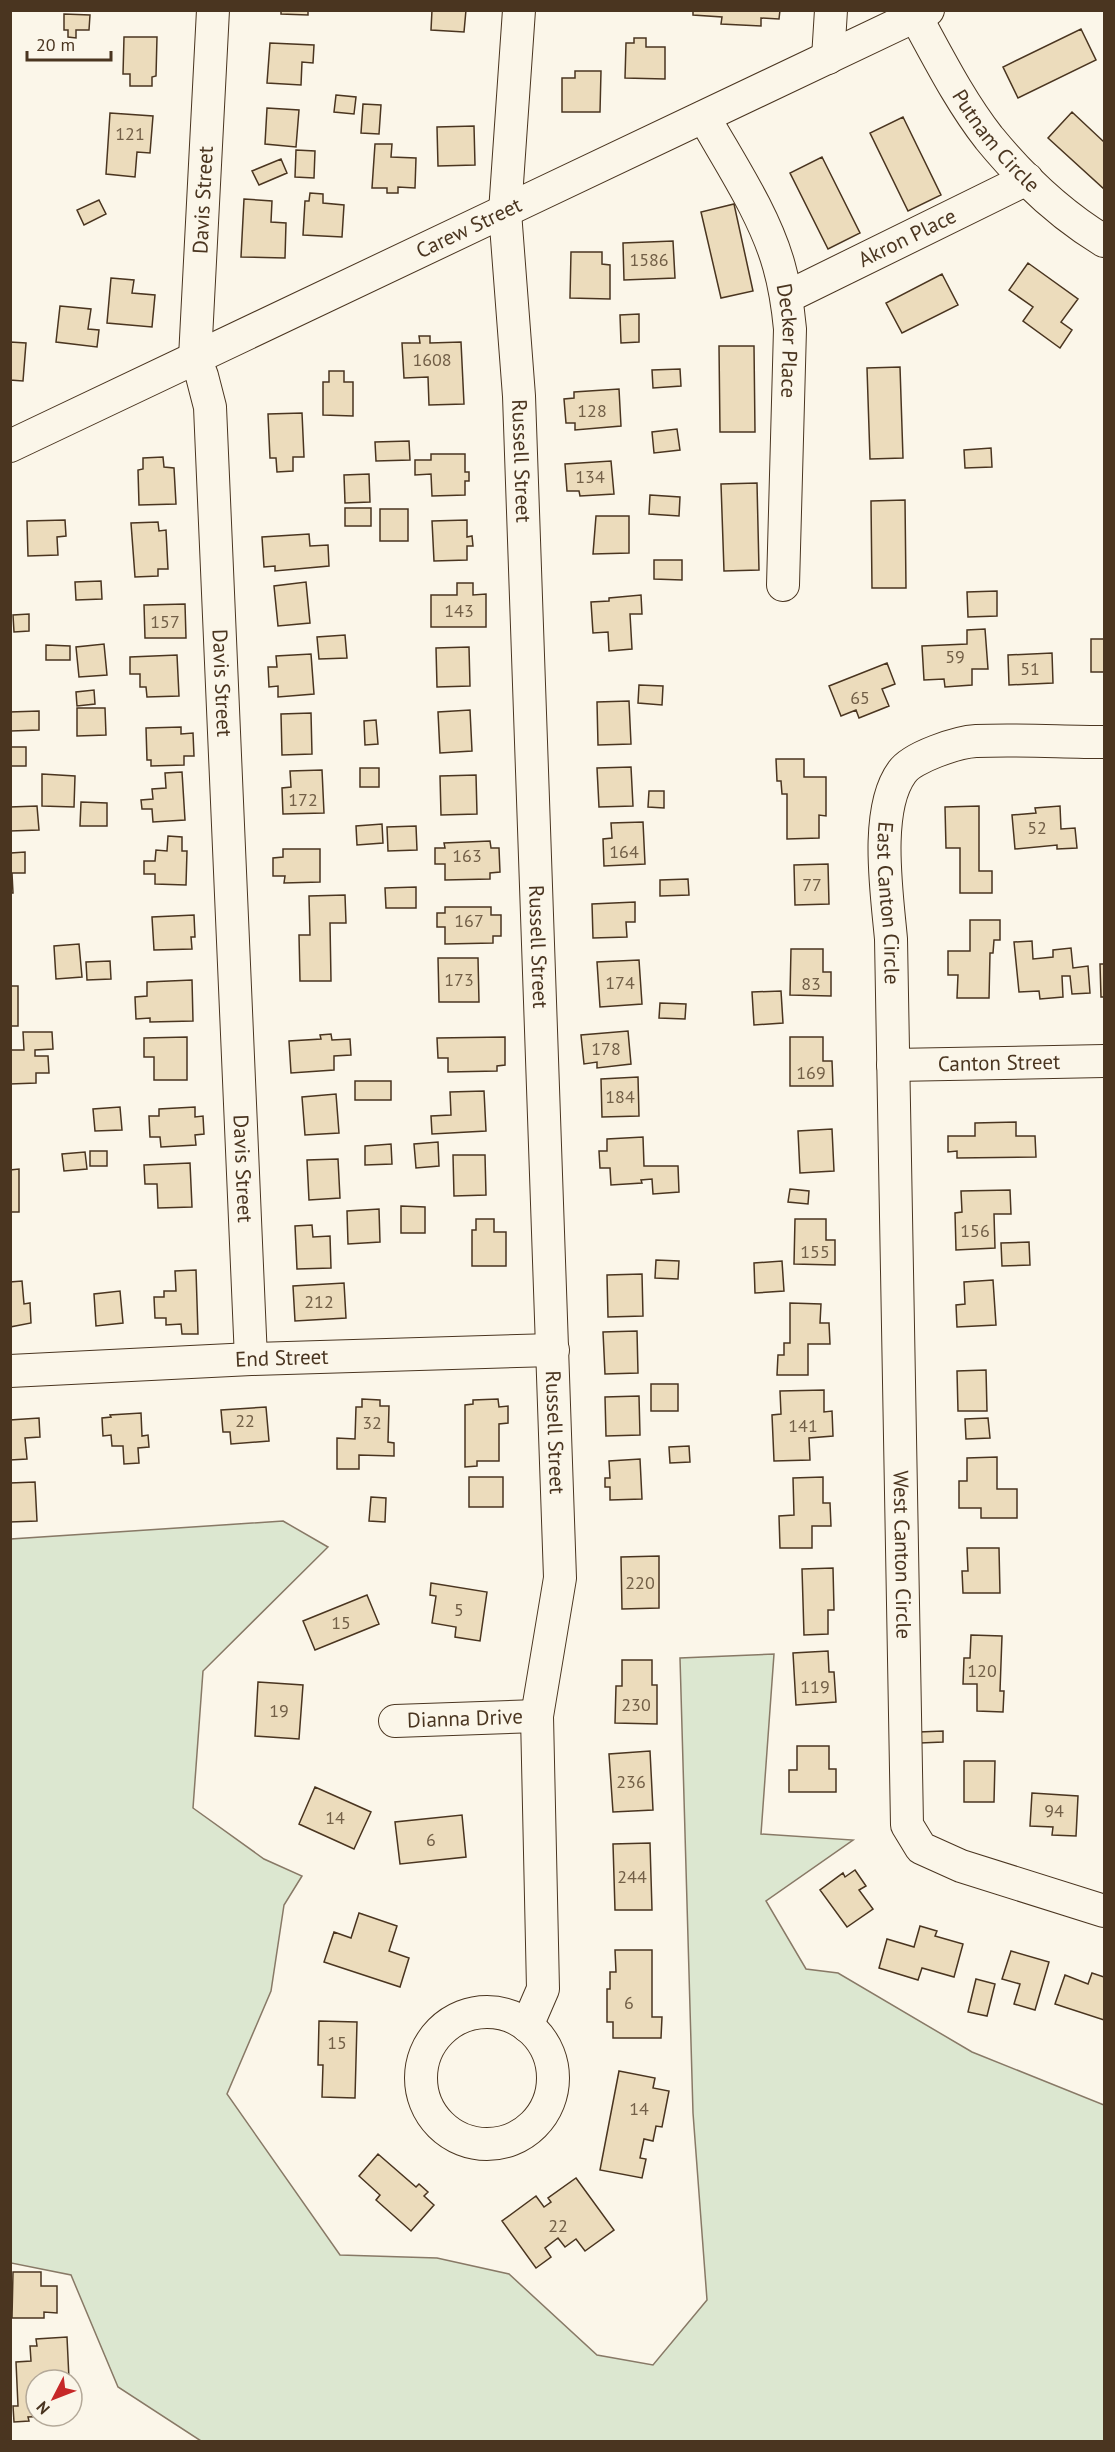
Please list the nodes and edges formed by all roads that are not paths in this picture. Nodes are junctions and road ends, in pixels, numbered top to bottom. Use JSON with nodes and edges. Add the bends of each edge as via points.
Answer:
{"nodes":[{"id":1,"x":213,"y":10,"type":"edge"},
{"id":2,"x":519,"y":10,"type":"edge"},
{"id":3,"x":831,"y":10,"type":"edge"},
{"id":4,"x":922,"y":14,"type":"edge"},
{"id":5,"x":828,"y":58,"type":"junction"},
{"id":6,"x":704,"y":117,"type":"junction"},
{"id":7,"x":1027,"y":179,"type":"junction"},
{"id":8,"x":505,"y":212,"type":"junction"},
{"id":9,"x":1104,"y":241,"type":"edge"},
{"id":10,"x":787,"y":297,"type":"junction"},
{"id":11,"x":195,"y":358,"type":"junction"},
{"id":12,"x":10,"y":447,"type":"edge"},
{"id":13,"x":783,"y":585,"type":"dead end"},
{"id":14,"x":1104,"y":742,"type":"edge"},
{"id":15,"x":1104,"y":1061,"type":"edge"},
{"id":16,"x":893,"y":1065,"type":"junction"},
{"id":17,"x":553,"y":1350,"type":"junction"},
{"id":18,"x":251,"y":1359,"type":"junction"},
{"id":19,"x":10,"y":1371,"type":"edge"},
{"id":20,"x":537,"y":1716,"type":"junction"},
{"id":21,"x":395,"y":1721,"type":"dead end"},
{"id":22,"x":1104,"y":1911,"type":"edge"},
{"id":23,"x":527,"y":2026,"type":"junction"}],
"edges":[{"from":1,"to":11,"type":"street","name":"Davis Street"},
{"from":2,"to":8,"type":"street","name":"Russell Street"},
{"from":3,"to":5,"type":"street"},
{"from":4,"to":5,"type":"street","name":"Carew Street"},
{"from":4,"to":7,"type":"street","name":"Putnam Circle","via":[[962,99],[989,137]]},
{"from":5,"to":6,"type":"street","name":"Carew Street"},
{"from":6,"to":8,"type":"street","name":"Carew Street"},
{"from":6,"to":10,"type":"street","name":"Decker Place","via":[[763,224]]},
{"from":7,"to":9,"type":"street","name":"Putnam Circle"},
{"from":7,"to":10,"type":"street","name":"Akron Place"},
{"from":8,"to":11,"type":"street","name":"Carew Street"},
{"from":8,"to":17,"type":"street","name":"Russell Street","via":[[519,396]]},
{"from":10,"to":13,"type":"street","name":"Decker Place","via":[[790,329]]},
{"from":11,"to":12,"type":"street","name":"Carew Street"},
{"from":11,"to":18,"type":"street","name":"Davis Street","via":[[210,407]]},
{"from":14,"to":16,"type":"street","name":"East Canton Circle","via":[[974,741],[922,757],[903,771],[888,814],[884,855],[891,939]]},
{"from":15,"to":16,"type":"street","name":"Canton Street"},
{"from":16,"to":22,"type":"street","name":"West Canton Circle","via":[[907,1825],[921,1848],[961,1866]]},
{"from":17,"to":18,"type":"street","name":"End Street"},
{"from":17,"to":20,"type":"street","name":"Russell Street","via":[[560,1578]]},
{"from":18,"to":19,"type":"street","name":"End Street"},
{"from":20,"to":21,"type":"street","name":"Dianna Drive"},
{"from":20,"to":23,"type":"street","name":"Russell Street","via":[[543,1989]]},
{"from":23,"to":23,"type":"street","via":[[492,2012],[469,2014],[448,2024],[432,2041],[423,2062],[421,2085],[427,2107],[441,2126],[458,2138],[478,2144],[499,2144],[535,2125],[547,2108],[553,2088],[553,2067],[546,2047]]}]}
